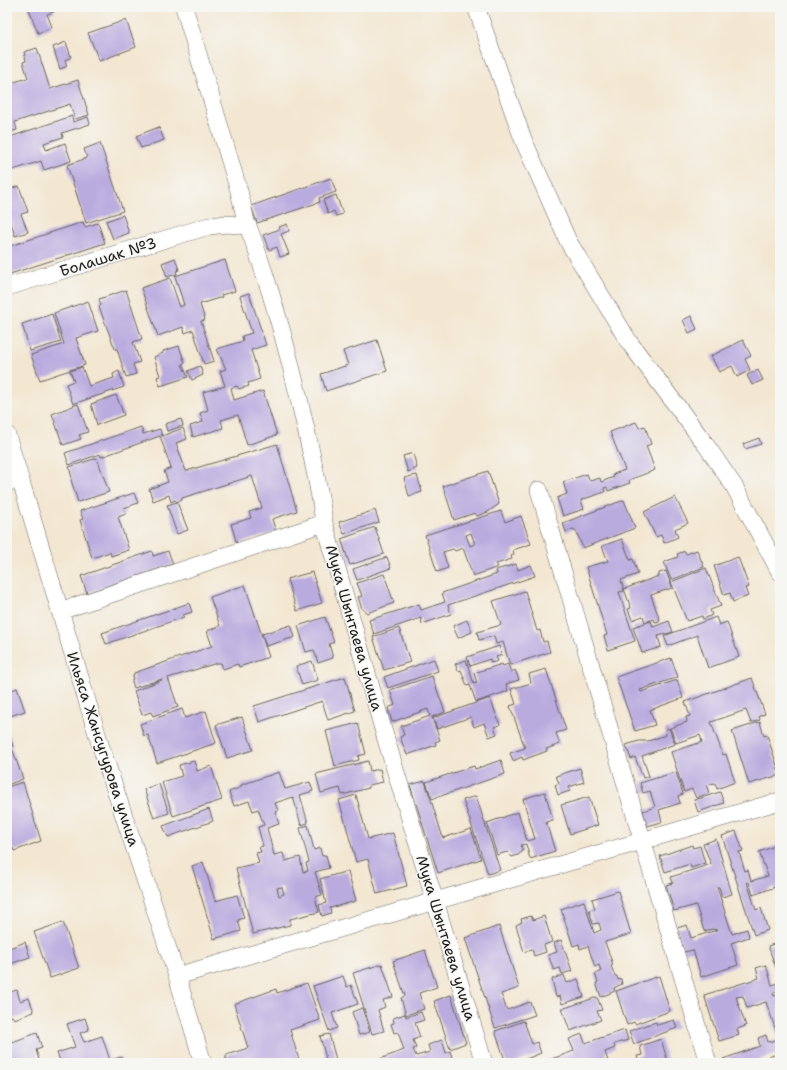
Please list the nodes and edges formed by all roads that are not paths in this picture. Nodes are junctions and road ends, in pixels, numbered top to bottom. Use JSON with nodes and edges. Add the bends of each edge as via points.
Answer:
{"nodes":[{"id":1,"x":184,"y":7,"type":"edge"},
{"id":2,"x":476,"y":7,"type":"edge"},
{"id":3,"x":247,"y":226,"type":"junction"},
{"id":4,"x":7,"y":286,"type":"edge"},
{"id":5,"x":7,"y":434,"type":"edge"},
{"id":6,"x":14,"y":481,"type":"edge"},
{"id":7,"x":539,"y":490,"type":"dead end"},
{"id":8,"x":324,"y":523,"type":"junction"},
{"id":9,"x":780,"y":572,"type":"edge"},
{"id":10,"x":60,"y":611,"type":"junction"},
{"id":11,"x":780,"y":801,"type":"edge"},
{"id":12,"x":642,"y":841,"type":"junction"},
{"id":13,"x":436,"y":901,"type":"junction"},
{"id":14,"x":177,"y":976,"type":"junction"},
{"id":15,"x":203,"y":1063,"type":"edge"},
{"id":16,"x":484,"y":1063,"type":"edge"},
{"id":17,"x":708,"y":1063,"type":"edge"}],
"edges":[{"from":1,"to":3,"type":"street","name":"Мука Шынтаева улица"},
{"from":2,"to":9,"type":"street","via":[[523,139],[568,241],[629,342],[734,486]]},
{"from":3,"to":4,"type":"street","name":"Болашак №3","via":[[209,226]]},
{"from":3,"to":8,"type":"street","name":"Мука Шынтаева улица","via":[[271,291],[296,386],[321,496]]},
{"from":5,"to":6,"type":"street","name":"Ильяса Жансугурова улица"},
{"from":6,"to":10,"type":"street","name":"Ильяса Жансугурова улица"},
{"from":7,"to":12,"type":"street"},
{"from":8,"to":10,"type":"street"},
{"from":8,"to":13,"type":"street","name":"Мука Шынтаева улица","via":[[385,736]]},
{"from":10,"to":14,"type":"street","name":"Ильяса Жансугурова улица","via":[[101,748]]},
{"from":11,"to":12,"type":"street"},
{"from":12,"to":13,"type":"street"},
{"from":12,"to":17,"type":"street"},
{"from":13,"to":14,"type":"street"},
{"from":13,"to":16,"type":"street","name":"Мука Шынтаева улица"},
{"from":14,"to":15,"type":"street","name":"Ильяса Жансугурова улица"}]}
